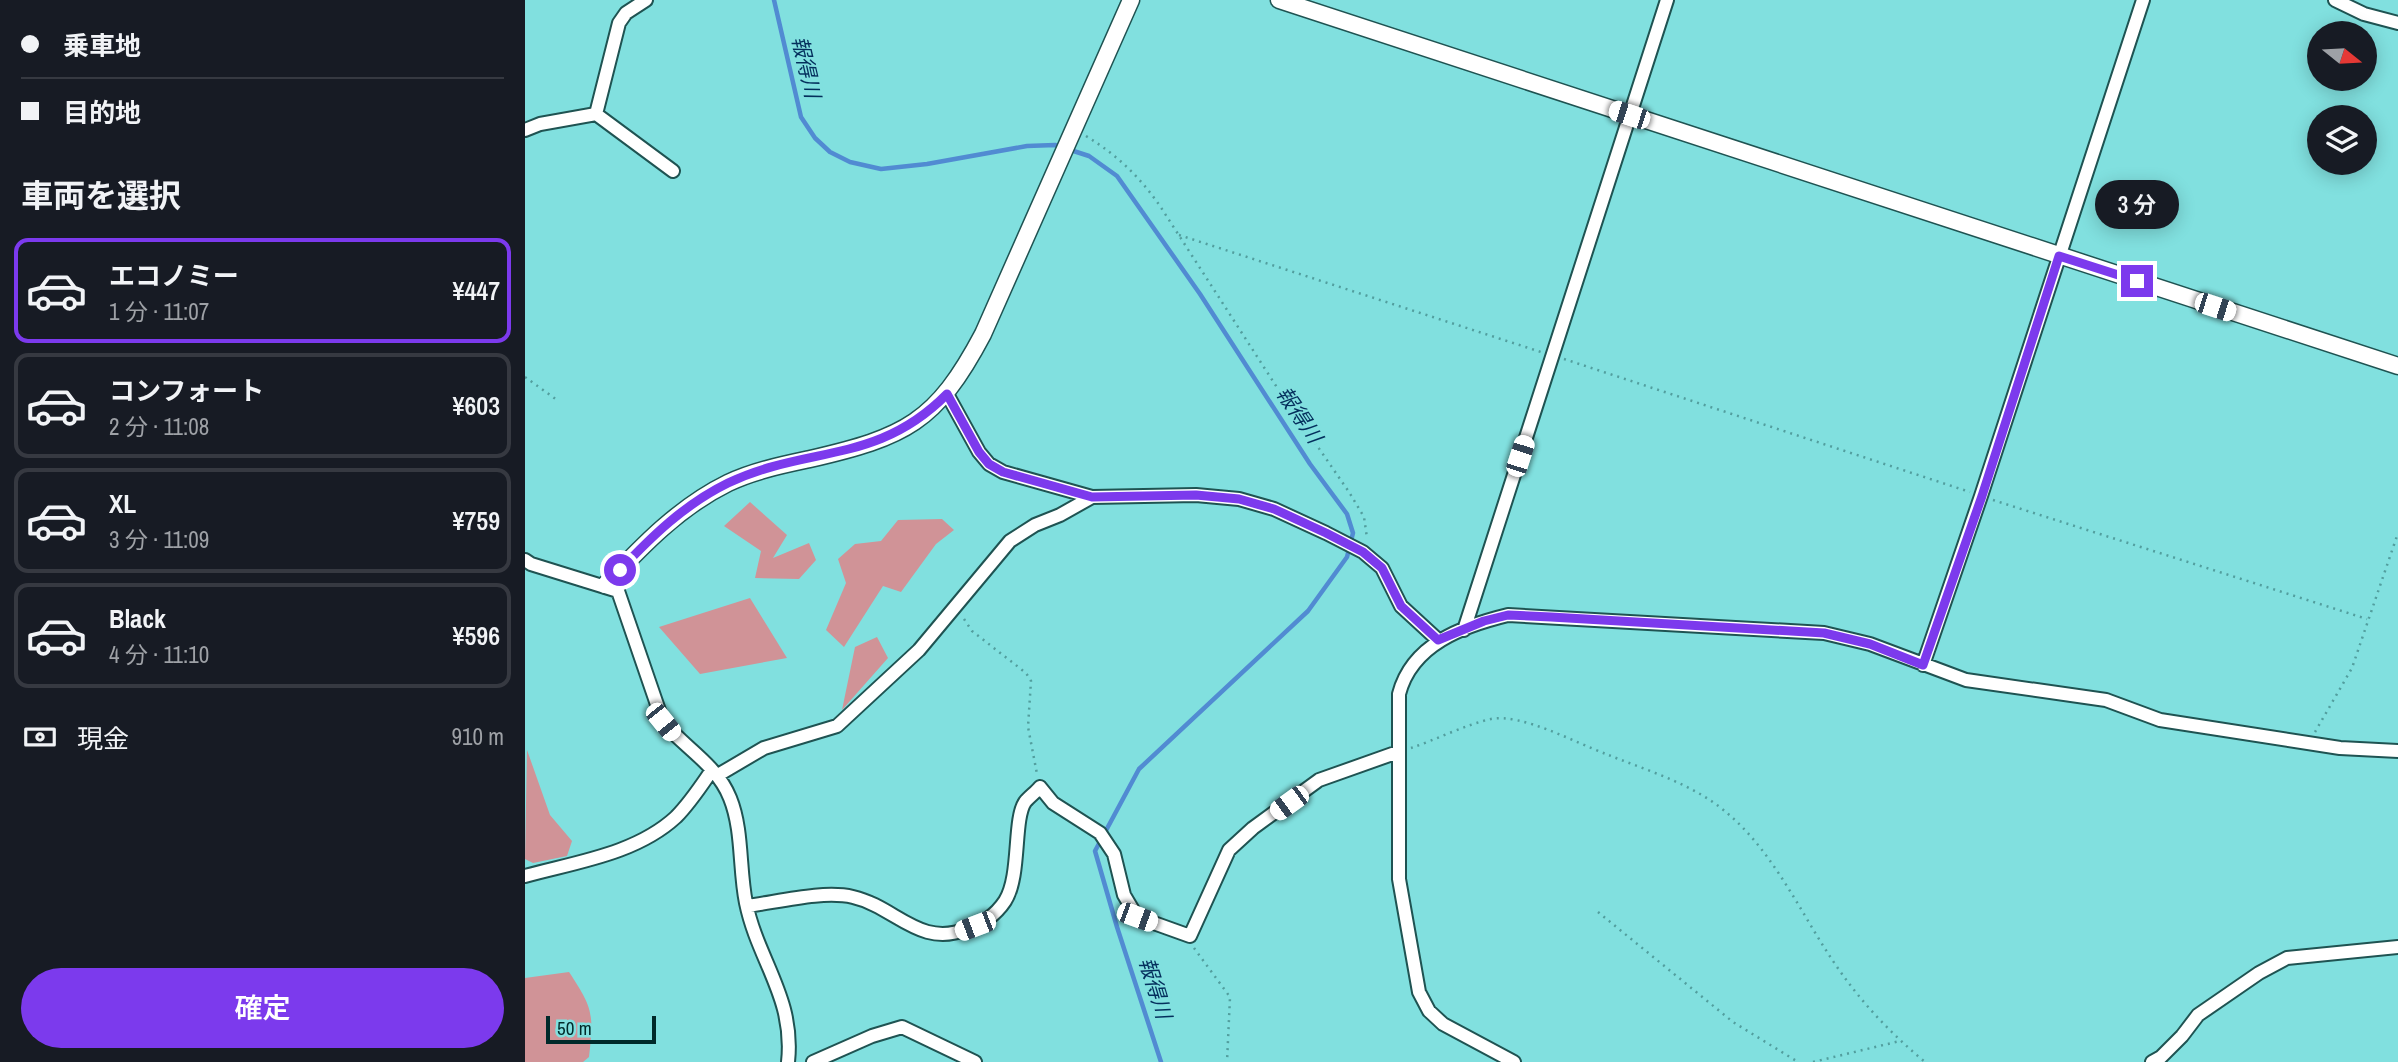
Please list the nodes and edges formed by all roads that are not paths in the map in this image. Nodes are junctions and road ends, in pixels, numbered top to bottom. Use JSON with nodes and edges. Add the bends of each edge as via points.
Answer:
{"nodes":[{"id":1,"x":646,"y":0,"type":"edge"},
{"id":2,"x":1131,"y":0,"type":"edge"},
{"id":3,"x":1279,"y":0,"type":"edge"},
{"id":4,"x":1667,"y":0,"type":"edge"},
{"id":5,"x":2143,"y":0,"type":"edge"},
{"id":6,"x":2335,"y":0,"type":"edge"},
{"id":7,"x":2398,"y":23,"type":"edge"},
{"id":8,"x":596,"y":114,"type":"junction"},
{"id":9,"x":1629,"y":115,"type":"junction"},
{"id":10,"x":525,"y":130,"type":"edge"},
{"id":11,"x":673,"y":171,"type":"dead end"},
{"id":12,"x":2059,"y":256,"type":"junction"},
{"id":13,"x":2398,"y":366,"type":"edge"},
{"id":14,"x":947,"y":394,"type":"junction"},
{"id":15,"x":1092,"y":497,"type":"junction"},
{"id":16,"x":525,"y":560,"type":"edge"},
{"id":17,"x":605,"y":586,"type":"junction"},
{"id":18,"x":1464,"y":630,"type":"junction"},
{"id":19,"x":1438,"y":640,"type":"junction"},
{"id":20,"x":1923,"y":665,"type":"junction"},
{"id":21,"x":2398,"y":751,"type":"edge"},
{"id":22,"x":1398,"y":752,"type":"junction"},
{"id":23,"x":715,"y":773,"type":"junction"},
{"id":24,"x":525,"y":876,"type":"edge"},
{"id":25,"x":747,"y":906,"type":"junction"},
{"id":26,"x":2398,"y":947,"type":"edge"},
{"id":27,"x":788,"y":1062,"type":"edge"},
{"id":28,"x":813,"y":1062,"type":"edge"},
{"id":29,"x":975,"y":1062,"type":"edge"},
{"id":30,"x":1514,"y":1062,"type":"edge"},
{"id":31,"x":2152,"y":1062,"type":"edge"}],
"edges":[{"from":1,"to":8,"type":"street","via":[[619,23]]},
{"from":2,"to":14,"type":"street","via":[[983,334]]},
{"from":3,"to":9,"type":"street"},
{"from":4,"to":9,"type":"street"},
{"from":5,"to":12,"type":"street"},
{"from":6,"to":7,"type":"street"},
{"from":8,"to":10,"type":"street"},
{"from":8,"to":11,"type":"street"},
{"from":9,"to":12,"type":"street"},
{"from":9,"to":18,"type":"street"},
{"from":12,"to":13,"type":"street"},
{"from":12,"to":20,"type":"street"},
{"from":14,"to":15,"type":"street","via":[[989,464]]},
{"from":14,"to":17,"type":"street","via":[[927,414],[871,444],[729,482],[693,503],[649,539]]},
{"from":15,"to":19,"type":"street","via":[[1196,495],[1239,499],[1274,509],[1367,556],[1382,568],[1401,606]]},
{"from":15,"to":23,"type":"street","via":[[1010,541],[919,650],[837,726],[764,748]]},
{"from":16,"to":17,"type":"street"},
{"from":17,"to":23,"type":"street","via":[[618,591],[663,722]]},
{"from":18,"to":19,"type":"street"},
{"from":18,"to":20,"type":"street","via":[[1508,615],[1824,633],[1870,644]]},
{"from":19,"to":22,"type":"street","via":[[1426,648],[1402,683]]},
{"from":20,"to":21,"type":"street","via":[[1966,680],[2106,700],[2160,720],[2309,744]]},
{"from":22,"to":25,"type":"street","via":[[1319,780],[1253,828],[1229,850],[1190,936],[1137,917],[1124,895],[1114,854],[1100,833],[1053,803],[1041,787],[1024,804],[1006,899],[992,917],[975,926],[955,934],[918,930],[852,897],[828,895]]},
{"from":22,"to":30,"type":"street","via":[[1399,879],[1419,992],[1443,1024]]},
{"from":23,"to":24,"type":"street","via":[[674,818],[647,837],[617,851]]},
{"from":23,"to":25,"type":"street","via":[[730,797],[737,822]]},
{"from":25,"to":27,"type":"street","via":[[784,1005]]},
{"from":26,"to":31,"type":"street","via":[[2287,958],[2198,1015]]},
{"from":28,"to":29,"type":"street","via":[[902,1027]]}]}
